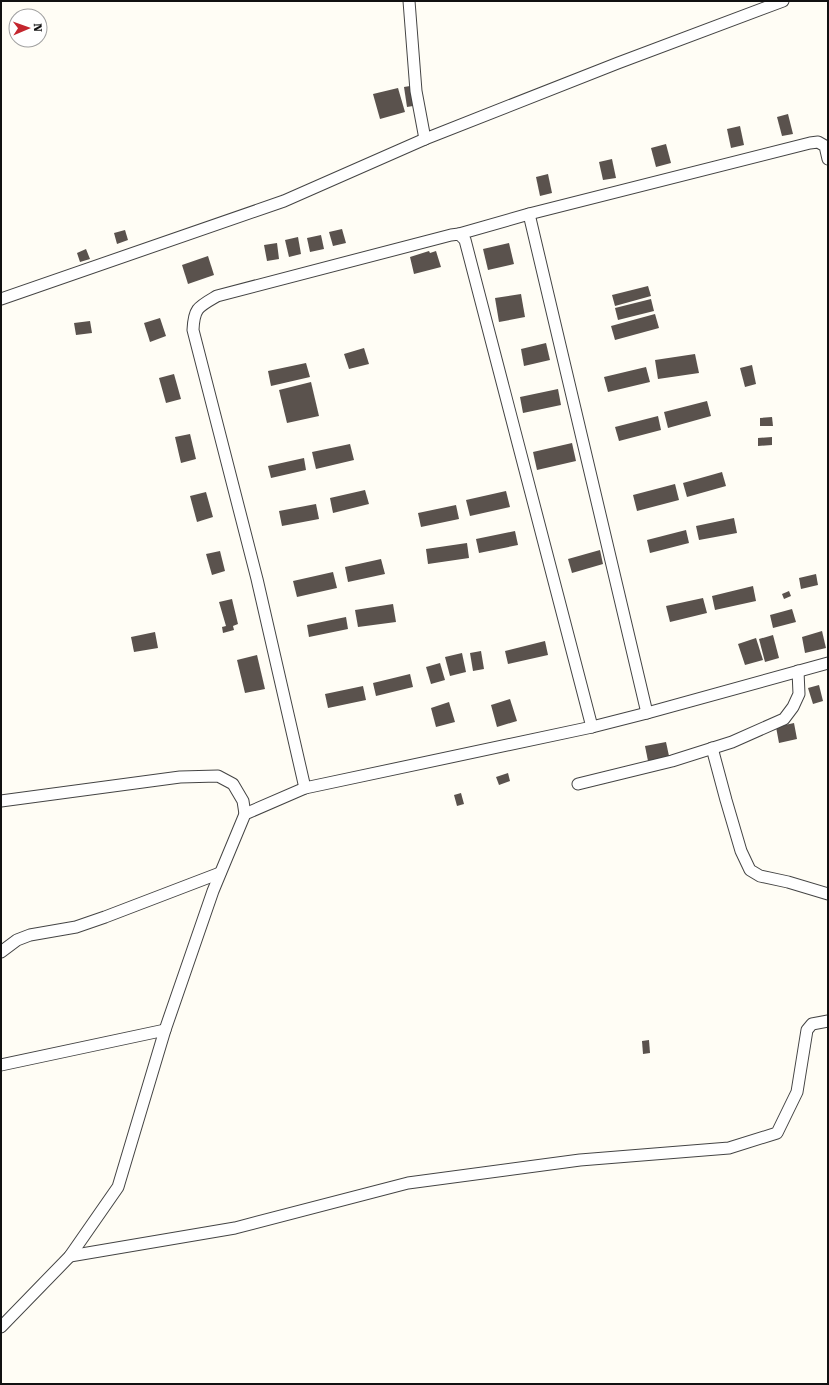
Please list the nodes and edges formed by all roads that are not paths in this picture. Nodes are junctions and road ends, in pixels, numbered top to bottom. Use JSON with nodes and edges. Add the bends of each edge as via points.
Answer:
{"nodes":[{"id":1,"x":409,"y":1,"type":"edge"},
{"id":2,"x":783,"y":1,"type":"edge"},
{"id":3,"x":425,"y":139,"type":"junction"},
{"id":4,"x":826,"y":146,"type":"edge"},
{"id":5,"x":828,"y":159,"type":"edge"},
{"id":6,"x":529,"y":214,"type":"junction"},
{"id":7,"x":459,"y":234,"type":"junction"},
{"id":8,"x":1,"y":299,"type":"edge"},
{"id":9,"x":828,"y":663,"type":"edge"},
{"id":10,"x":798,"y":671,"type":"junction"},
{"id":11,"x":647,"y":713,"type":"junction"},
{"id":12,"x":592,"y":727,"type":"junction"},
{"id":13,"x":712,"y":748,"type":"junction"},
{"id":14,"x":578,"y":784,"type":"dead end"},
{"id":15,"x":305,"y":788,"type":"junction"},
{"id":16,"x":1,"y":801,"type":"edge"},
{"id":17,"x":245,"y":814,"type":"junction"},
{"id":18,"x":220,"y":873,"type":"junction"},
{"id":19,"x":828,"y":894,"type":"edge"},
{"id":20,"x":1,"y":952,"type":"edge"},
{"id":21,"x":828,"y":1021,"type":"edge"},
{"id":22,"x":165,"y":1030,"type":"junction"},
{"id":23,"x":1,"y":1065,"type":"edge"},
{"id":24,"x":70,"y":1256,"type":"junction"},
{"id":25,"x":1,"y":1327,"type":"edge"}],
"edges":[{"from":1,"to":3,"type":"street","via":[[416,91]]},
{"from":2,"to":3,"type":"street"},
{"from":3,"to":8,"type":"street","via":[[284,201]]},
{"from":4,"to":5,"type":"street"},
{"from":4,"to":6,"type":"street","via":[[810,142]]},
{"from":6,"to":7,"type":"street"},
{"from":6,"to":11,"type":"street"},
{"from":7,"to":12,"type":"street","via":[[465,240]]},
{"from":7,"to":15,"type":"street","via":[[217,296],[200,306],[194,316],[193,330],[257,579]]},
{"from":9,"to":10,"type":"street"},
{"from":10,"to":11,"type":"street"},
{"from":10,"to":13,"type":"street","via":[[799,694],[784,719]]},
{"from":11,"to":12,"type":"street"},
{"from":12,"to":15,"type":"street"},
{"from":13,"to":14,"type":"street","via":[[672,761]]},
{"from":13,"to":19,"type":"street","via":[[741,851],[750,870],[760,876]]},
{"from":15,"to":17,"type":"street"},
{"from":16,"to":17,"type":"street","via":[[180,777],[218,776],[233,784],[243,801]]},
{"from":17,"to":18,"type":"street"},
{"from":18,"to":20,"type":"street","via":[[83,924],[30,935],[17,940]]},
{"from":18,"to":22,"type":"street"},
{"from":21,"to":24,"type":"street","via":[[812,1024],[807,1030],[797,1092],[777,1133],[729,1148],[580,1160],[408,1183],[235,1228]]},
{"from":22,"to":23,"type":"street"},
{"from":22,"to":24,"type":"street","via":[[118,1187]]},
{"from":24,"to":25,"type":"street"}]}
